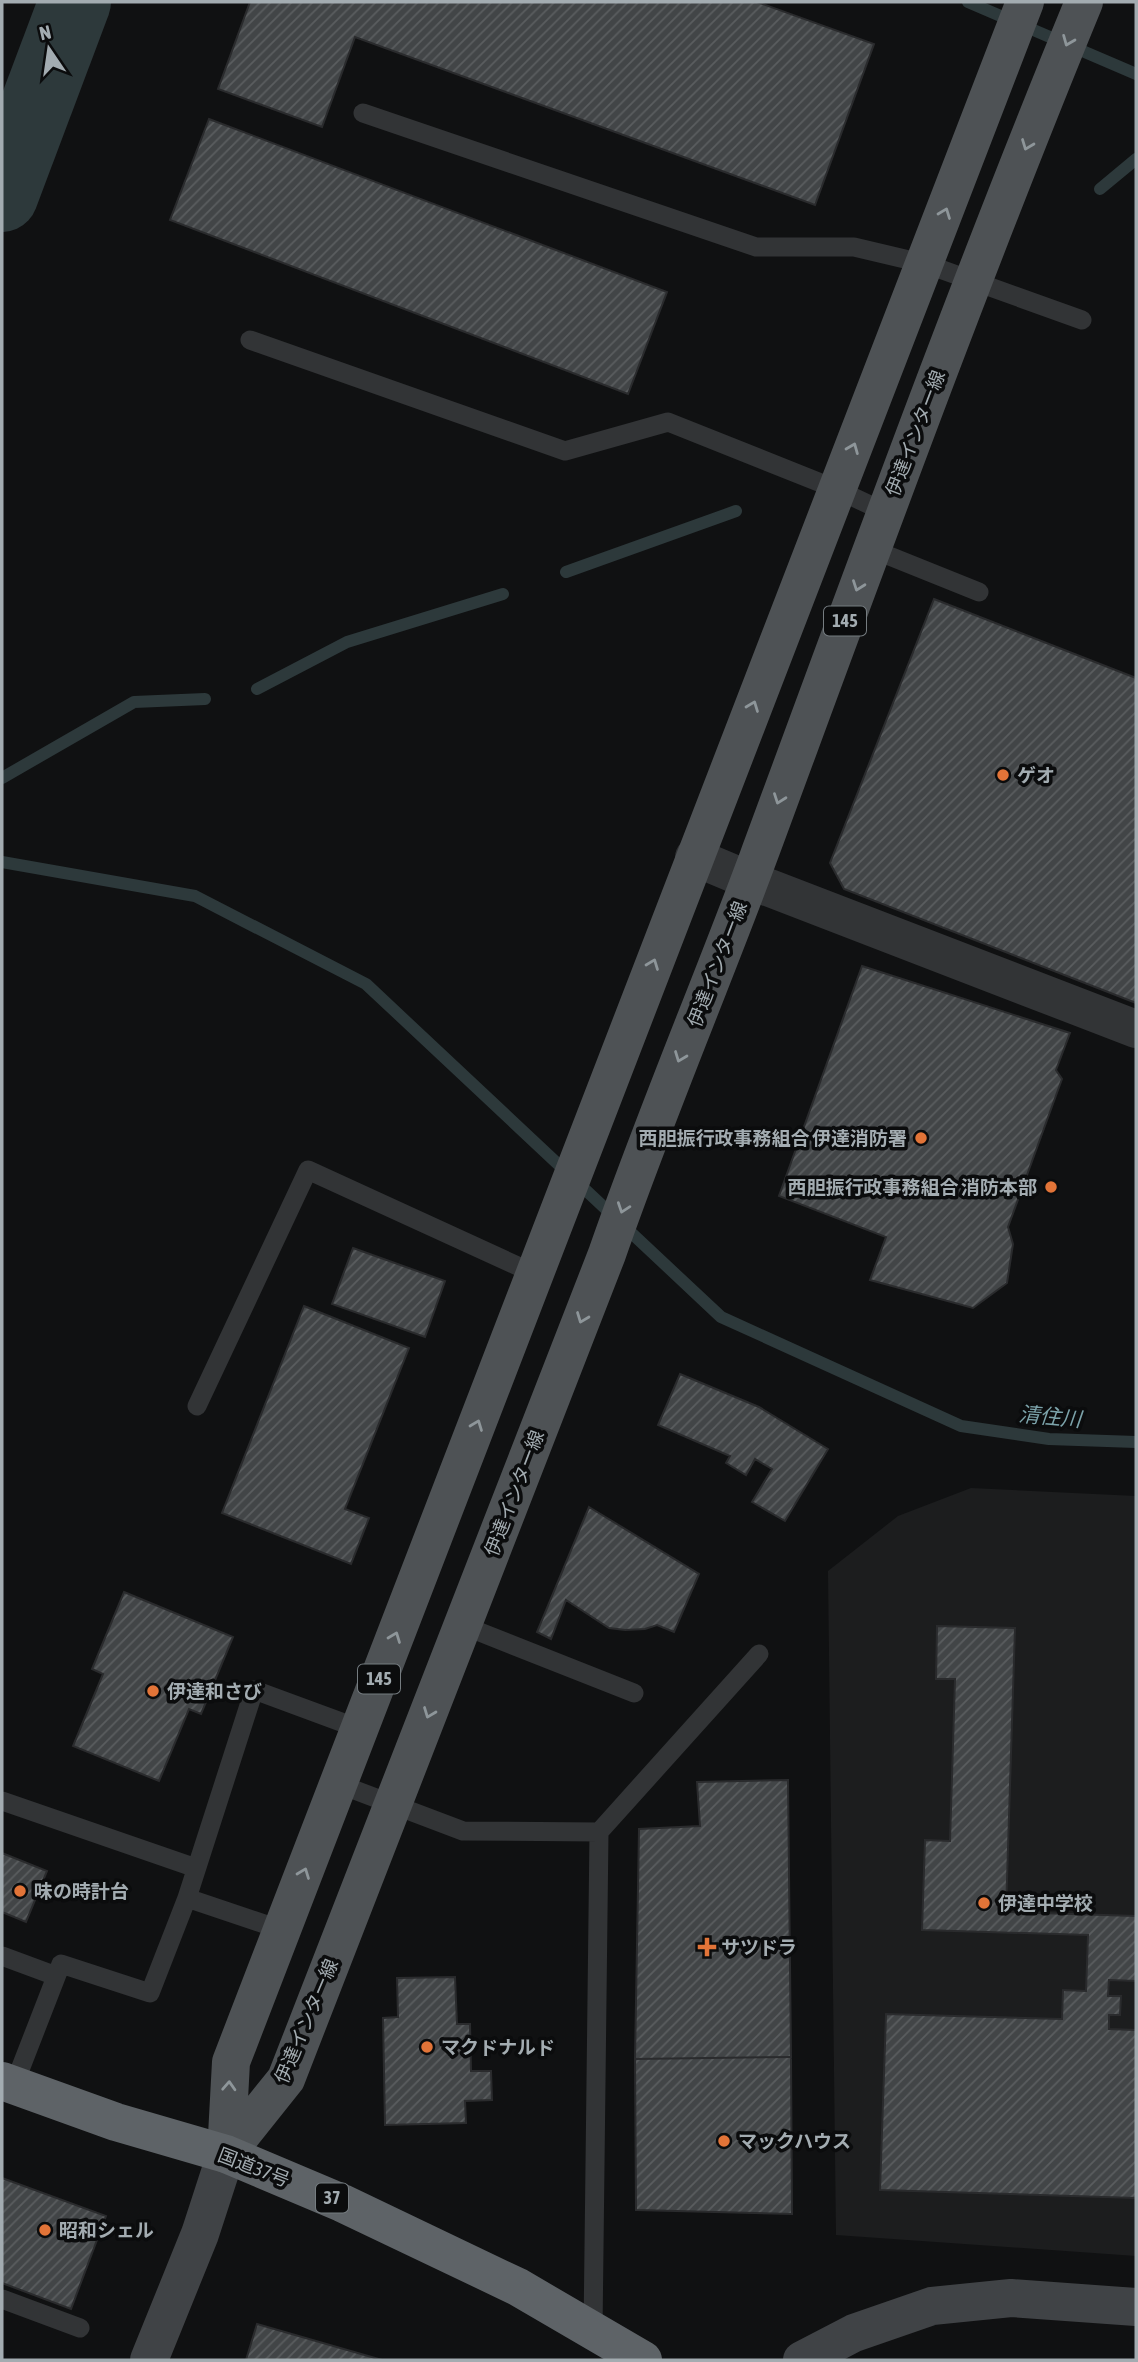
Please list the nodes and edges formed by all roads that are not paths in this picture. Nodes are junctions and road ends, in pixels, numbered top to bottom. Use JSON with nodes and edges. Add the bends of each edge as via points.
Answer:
{"nodes":[{"id":1,"x":1025,"y":2,"type":"edge"},
{"id":2,"x":1084,"y":2,"type":"edge"},
{"id":3,"x":363,"y":113,"type":"dead end"},
{"id":4,"x":926,"y":264,"type":"junction"},
{"id":5,"x":973,"y":281,"type":"junction"},
{"id":6,"x":1082,"y":320,"type":"dead end"},
{"id":7,"x":250,"y":340,"type":"dead end"},
{"id":8,"x":836,"y":489,"type":"junction"},
{"id":9,"x":886,"y":512,"type":"junction"},
{"id":10,"x":872,"y":550,"type":"junction"},
{"id":11,"x":979,"y":592,"type":"dead end"},
{"id":12,"x":695,"y":857,"type":"junction"},
{"id":13,"x":749,"y":880,"type":"junction"},
{"id":14,"x":1136,"y":1029,"type":"edge"},
{"id":15,"x":535,"y":1274,"type":"junction"},
{"id":16,"x":197,"y":1406,"type":"dead end"},
{"id":17,"x":462,"y":1625,"type":"junction"},
{"id":18,"x":759,"y":1654,"type":"dead end"},
{"id":19,"x":634,"y":1693,"type":"dead end"},
{"id":20,"x":360,"y":1729,"type":"junction"},
{"id":21,"x":339,"y":1784,"type":"junction"},
{"id":22,"x":2,"y":1801,"type":"edge"},
{"id":23,"x":393,"y":1804,"type":"junction"},
{"id":24,"x":599,"y":1832,"type":"junction"},
{"id":25,"x":196,"y":1868,"type":"junction"},
{"id":26,"x":187,"y":1898,"type":"junction"},
{"id":27,"x":282,"y":1930,"type":"junction"},
{"id":28,"x":2,"y":1956,"type":"edge"},
{"id":29,"x":56,"y":1976,"type":"junction"},
{"id":30,"x":8,"y":2083,"type":"edge"},
{"id":31,"x":226,"y":2154,"type":"junction"},
{"id":32,"x":2,"y":2299,"type":"edge"},
{"id":33,"x":1136,"y":2307,"type":"edge"},
{"id":34,"x":80,"y":2328,"type":"dead end"},
{"id":35,"x":593,"y":2331,"type":"junction"},
{"id":36,"x":149,"y":2360,"type":"edge"},
{"id":37,"x":643,"y":2360,"type":"edge"},
{"id":38,"x":802,"y":2360,"type":"edge"}],
"edges":[{"from":4,"to":1,"type":"main road","number":"145","one_way":true},
{"from":2,"to":5,"type":"main road","name":"伊達インター線","number":"145","one_way":true},
{"from":3,"to":4,"type":"lane","via":[[756,247],[854,247]]},
{"from":4,"to":5,"type":"lane"},
{"from":8,"to":4,"type":"main road","number":"145","one_way":true},
{"from":5,"to":6,"type":"lane"},
{"from":5,"to":9,"type":"main road","name":"伊達インター線","number":"145"},
{"from":7,"to":8,"type":"lane","via":[[565,451],[668,422]]},
{"from":8,"to":9,"type":"lane"},
{"from":12,"to":8,"type":"main road","number":"145","one_way":true},
{"from":9,"to":10,"type":"main road","name":"伊達インター線","number":"145"},
{"from":10,"to":11,"type":"lane"},
{"from":10,"to":13,"type":"main road","name":"伊達インター線","number":"145","one_way":true},
{"from":12,"to":13,"type":"street"},
{"from":15,"to":12,"type":"main road","number":"145","one_way":true},
{"from":13,"to":14,"type":"street"},
{"from":13,"to":17,"type":"main road","name":"伊達インター線","number":"145","one_way":true},
{"from":15,"to":16,"type":"lane","via":[[309,1170]]},
{"from":20,"to":15,"type":"main road","number":"145","one_way":true},
{"from":17,"to":19,"type":"lane"},
{"from":17,"to":23,"type":"main road","name":"伊達インター線","number":"145","one_way":true},
{"from":18,"to":24,"type":"lane"},
{"from":20,"to":21,"type":"main road","number":"145"},
{"from":20,"to":25,"type":"lane","via":[[254,1690]]},
{"from":21,"to":23,"type":"lane"},
{"from":27,"to":21,"type":"main road","number":"145","one_way":true},
{"from":22,"to":25,"type":"lane"},
{"from":23,"to":24,"type":"lane","via":[[463,1831]]},
{"from":23,"to":31,"type":"main road","name":"伊達インター線","number":"145","via":[[286,2079]]},
{"from":24,"to":35,"type":"lane"},
{"from":25,"to":26,"type":"lane"},
{"from":26,"to":27,"type":"lane"},
{"from":26,"to":29,"type":"lane","via":[[150,1993],[61,1964]]},
{"from":31,"to":27,"type":"main road","number":"145","one_way":true,"via":[[230,2062]]},
{"from":28,"to":29,"type":"lane"},
{"from":29,"to":30,"type":"lane"},
{"from":30,"to":31,"type":"highway","name":"国道37号","number":"37","via":[[116,2122]]},
{"from":31,"to":35,"type":"highway","name":"国道37号","number":"37","via":[[518,2287]]},
{"from":31,"to":36,"type":"street","via":[[200,2234]]},
{"from":32,"to":34,"type":"lane"},
{"from":33,"to":38,"type":"street","via":[[1011,2298],[932,2306],[854,2333]]},
{"from":35,"to":37,"type":"highway","name":"国道37号","number":"37"}]}
